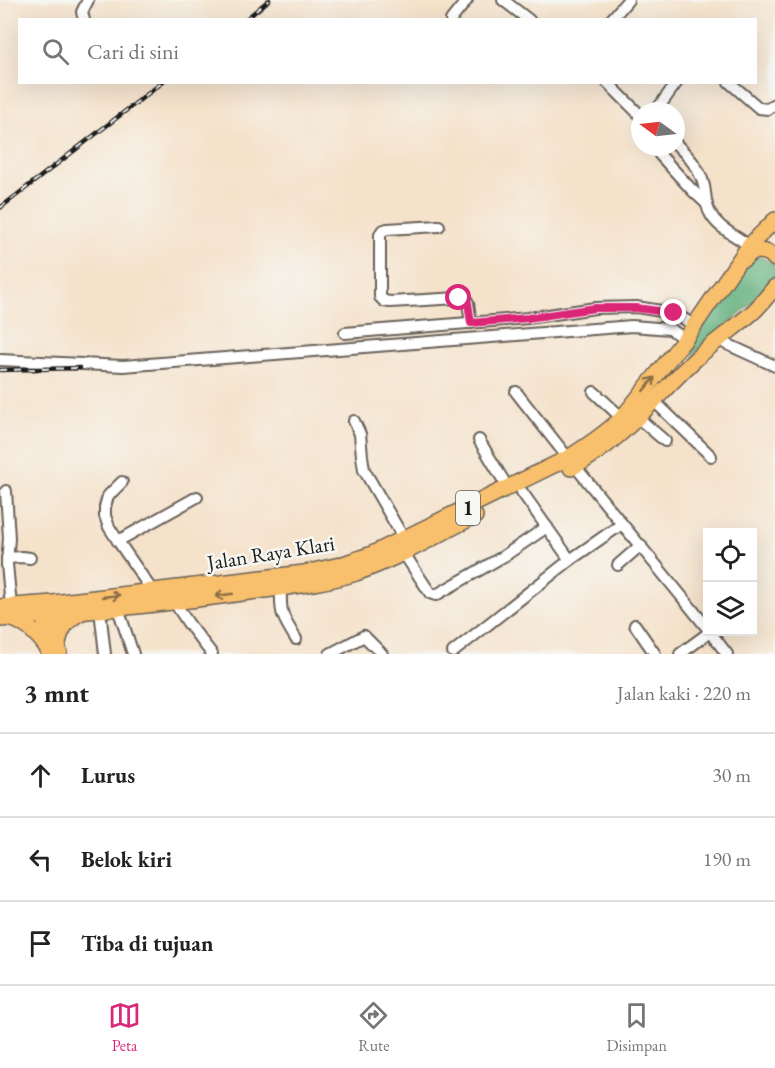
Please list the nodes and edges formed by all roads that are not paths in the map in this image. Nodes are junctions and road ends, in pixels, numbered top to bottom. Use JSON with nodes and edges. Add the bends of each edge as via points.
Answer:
{"nodes":[{"id":1,"x":88,"y":0,"type":"edge"},
{"id":2,"x":468,"y":0,"type":"edge"},
{"id":3,"x":503,"y":0,"type":"edge"},
{"id":4,"x":627,"y":0,"type":"edge"},
{"id":5,"x":84,"y":18,"type":"edge"},
{"id":6,"x":453,"y":18,"type":"edge"},
{"id":7,"x":526,"y":18,"type":"edge"},
{"id":8,"x":613,"y":18,"type":"edge"},
{"id":9,"x":609,"y":84,"type":"edge"},
{"id":10,"x":676,"y":84,"type":"edge"},
{"id":11,"x":731,"y":84,"type":"edge"},
{"id":12,"x":663,"y":102,"type":"edge"},
{"id":13,"x":775,"y":104,"type":"edge"},
{"id":14,"x":631,"y":106,"type":"edge"},
{"id":15,"x":685,"y":154,"type":"edge"},
{"id":16,"x":661,"y":156,"type":"edge"},
{"id":17,"x":706,"y":203,"type":"junction"},
{"id":18,"x":775,"y":220,"type":"edge"},
{"id":19,"x":439,"y":226,"type":"dead end"},
{"id":20,"x":749,"y":246,"type":"junction"},
{"id":21,"x":775,"y":259,"type":"edge"},
{"id":22,"x":775,"y":285,"type":"edge"},
{"id":23,"x":714,"y":297,"type":"junction"},
{"id":24,"x":471,"y":323,"type":"junction"},
{"id":25,"x":694,"y":326,"type":"junction"},
{"id":26,"x":345,"y":333,"type":"dead end"},
{"id":27,"x":685,"y":339,"type":"junction"},
{"id":28,"x":718,"y":340,"type":"junction"},
{"id":29,"x":0,"y":360,"type":"edge"},
{"id":30,"x":775,"y":366,"type":"edge"},
{"id":31,"x":516,"y":392,"type":"dead end"},
{"id":32,"x":594,"y":392,"type":"dead end"},
{"id":33,"x":653,"y":400,"type":"junction"},
{"id":34,"x":638,"y":417,"type":"junction"},
{"id":35,"x":622,"y":418,"type":"junction"},
{"id":36,"x":354,"y":421,"type":"dead end"},
{"id":37,"x":479,"y":440,"type":"dead end"},
{"id":38,"x":665,"y":441,"type":"dead end"},
{"id":39,"x":711,"y":456,"type":"dead end"},
{"id":40,"x":572,"y":462,"type":"junction"},
{"id":41,"x":122,"y":482,"type":"dead end"},
{"id":42,"x":515,"y":490,"type":"junction"},
{"id":43,"x":6,"y":491,"type":"dead end"},
{"id":44,"x":197,"y":497,"type":"dead end"},
{"id":45,"x":622,"y":524,"type":"junction"},
{"id":46,"x":547,"y":527,"type":"junction"},
{"id":47,"x":118,"y":541,"type":"junction"},
{"id":48,"x":641,"y":545,"type":"junction"},
{"id":49,"x":404,"y":546,"type":"junction"},
{"id":50,"x":7,"y":558,"type":"junction"},
{"id":51,"x":30,"y":558,"type":"dead end"},
{"id":52,"x":570,"y":560,"type":"junction"},
{"id":53,"x":618,"y":565,"type":"dead end"},
{"id":54,"x":281,"y":587,"type":"junction"},
{"id":55,"x":153,"y":592,"type":"junction"},
{"id":56,"x":175,"y":603,"type":"junction"},
{"id":57,"x":118,"y":608,"type":"junction"},
{"id":58,"x":48,"y":609,"type":"junction"},
{"id":59,"x":100,"y":610,"type":"junction"},
{"id":60,"x":82,"y":612,"type":"junction"},
{"id":61,"x":5,"y":613,"type":"edge"},
{"id":62,"x":703,"y":623,"type":"edge"},
{"id":63,"x":635,"y":625,"type":"dead end"},
{"id":64,"x":703,"y":636,"type":"edge"},
{"id":65,"x":713,"y":636,"type":"edge"},
{"id":66,"x":296,"y":639,"type":"dead end"},
{"id":67,"x":53,"y":650,"type":"edge"},
{"id":68,"x":453,"y":652,"type":"dead end"},
{"id":69,"x":105,"y":654,"type":"edge"},
{"id":70,"x":133,"y":654,"type":"edge"},
{"id":71,"x":212,"y":654,"type":"edge"},
{"id":72,"x":330,"y":654,"type":"edge"},
{"id":73,"x":382,"y":654,"type":"edge"},
{"id":74,"x":655,"y":654,"type":"edge"},
{"id":75,"x":680,"y":654,"type":"edge"},
{"id":76,"x":727,"y":654,"type":"edge"}],
"edges":[{"from":1,"to":5,"type":"street"},
{"from":2,"to":6,"type":"street"},
{"from":3,"to":7,"type":"street"},
{"from":4,"to":8,"type":"street"},
{"from":9,"to":14,"type":"street"},
{"from":10,"to":12,"type":"street"},
{"from":11,"to":13,"type":"street","via":[[759,108],[768,109]]},
{"from":15,"to":17,"type":"street","via":[[698,169]]},
{"from":16,"to":17,"type":"street"},
{"from":17,"to":20,"type":"street","via":[[719,226]]},
{"from":18,"to":20,"type":"highway","name":"Jalan Raya Klari","number":"1"},
{"from":19,"to":24,"type":"street","via":[[382,231],[380,297],[390,302],[466,299]]},
{"from":20,"to":23,"type":"highway","name":"Jalan Raya Klari","number":"1"},
{"from":21,"to":23,"type":"highway","via":[[763,251],[753,251]]},
{"from":22,"to":28,"type":"highway","name":"Jalan Raya Klari","number":"1","via":[[755,310]]},
{"from":23,"to":25,"type":"highway","name":"Jalan Raya Klari","number":"1"},
{"from":24,"to":25,"type":"street","via":[[595,308],[636,308],[674,313]]},
{"from":24,"to":26,"type":"street"},
{"from":25,"to":27,"type":"highway","name":"Jalan Raya Klari","number":"1"},
{"from":27,"to":29,"type":"street","via":[[670,329],[625,326],[123,366]]},
{"from":35,"to":27,"type":"highway","name":"Jalan Raya Klari","number":"1","one_way":true},
{"from":28,"to":30,"type":"street"},
{"from":28,"to":33,"type":"highway","name":"Jalan Raya Klari","number":"1"},
{"from":31,"to":40,"type":"street"},
{"from":32,"to":35,"type":"street"},
{"from":33,"to":34,"type":"highway","name":"Jalan Raya Klari","number":"1"},
{"from":33,"to":39,"type":"street"},
{"from":34,"to":38,"type":"street"},
{"from":34,"to":40,"type":"highway","name":"Jalan Raya Klari","number":"1","via":[[599,451]]},
{"from":35,"to":40,"type":"highway","name":"Jalan Raya Klari","number":"1"},
{"from":36,"to":49,"type":"street","via":[[360,434],[364,470]]},
{"from":37,"to":42,"type":"street"},
{"from":40,"to":42,"type":"highway","name":"Jalan Raya Klari","number":"1"},
{"from":40,"to":45,"type":"street"},
{"from":41,"to":47,"type":"street","via":[[108,495],[105,507],[105,516]]},
{"from":42,"to":46,"type":"street"},
{"from":42,"to":49,"type":"highway","name":"Jalan Raya Klari","number":"1"},
{"from":43,"to":50,"type":"street"},
{"from":44,"to":47,"type":"street"},
{"from":45,"to":48,"type":"street"},
{"from":45,"to":52,"type":"street"},
{"from":46,"to":49,"type":"street","via":[[436,595],[430,592]]},
{"from":46,"to":52,"type":"street"},
{"from":47,"to":55,"type":"street"},
{"from":48,"to":53,"type":"street"},
{"from":48,"to":62,"type":"street"},
{"from":49,"to":54,"type":"highway","name":"Jalan Raya Klari","number":"1","via":[[375,566],[343,577]]},
{"from":49,"to":55,"type":"highway","name":"Jalan Raya Klari","number":"1","via":[[304,573]]},
{"from":50,"to":51,"type":"street"},
{"from":50,"to":61,"type":"street"},
{"from":52,"to":68,"type":"street"},
{"from":54,"to":56,"type":"highway","name":"Jalan Raya Klari","number":"1","one_way":true},
{"from":54,"to":66,"type":"street","via":[[282,616]]},
{"from":58,"to":55,"type":"highway","name":"Jalan Raya Klari","number":"1","one_way":true},
{"from":56,"to":57,"type":"highway","name":"Jalan Raya Klari","number":"1"},
{"from":56,"to":71,"type":"street"},
{"from":57,"to":59,"type":"highway","name":"Jalan Raya Klari","number":"1"},
{"from":57,"to":70,"type":"street"},
{"from":58,"to":60,"type":"highway","name":"Jalan Raya Klari","number":"1"},
{"from":58,"to":61,"type":"highway","name":"Jalan Raya Klari","number":"1"},
{"from":58,"to":67,"type":"main road"},
{"from":59,"to":60,"type":"highway","name":"Jalan Raya Klari","number":"1"},
{"from":59,"to":69,"type":"street"},
{"from":60,"to":67,"type":"highway","via":[[67,622]]},
{"from":61,"to":67,"type":"highway","via":[[27,626]]},
{"from":63,"to":74,"type":"street"},
{"from":64,"to":75,"type":"street"},
{"from":65,"to":76,"type":"street"},
{"from":72,"to":73,"type":"street","via":[[364,636]]}]}
